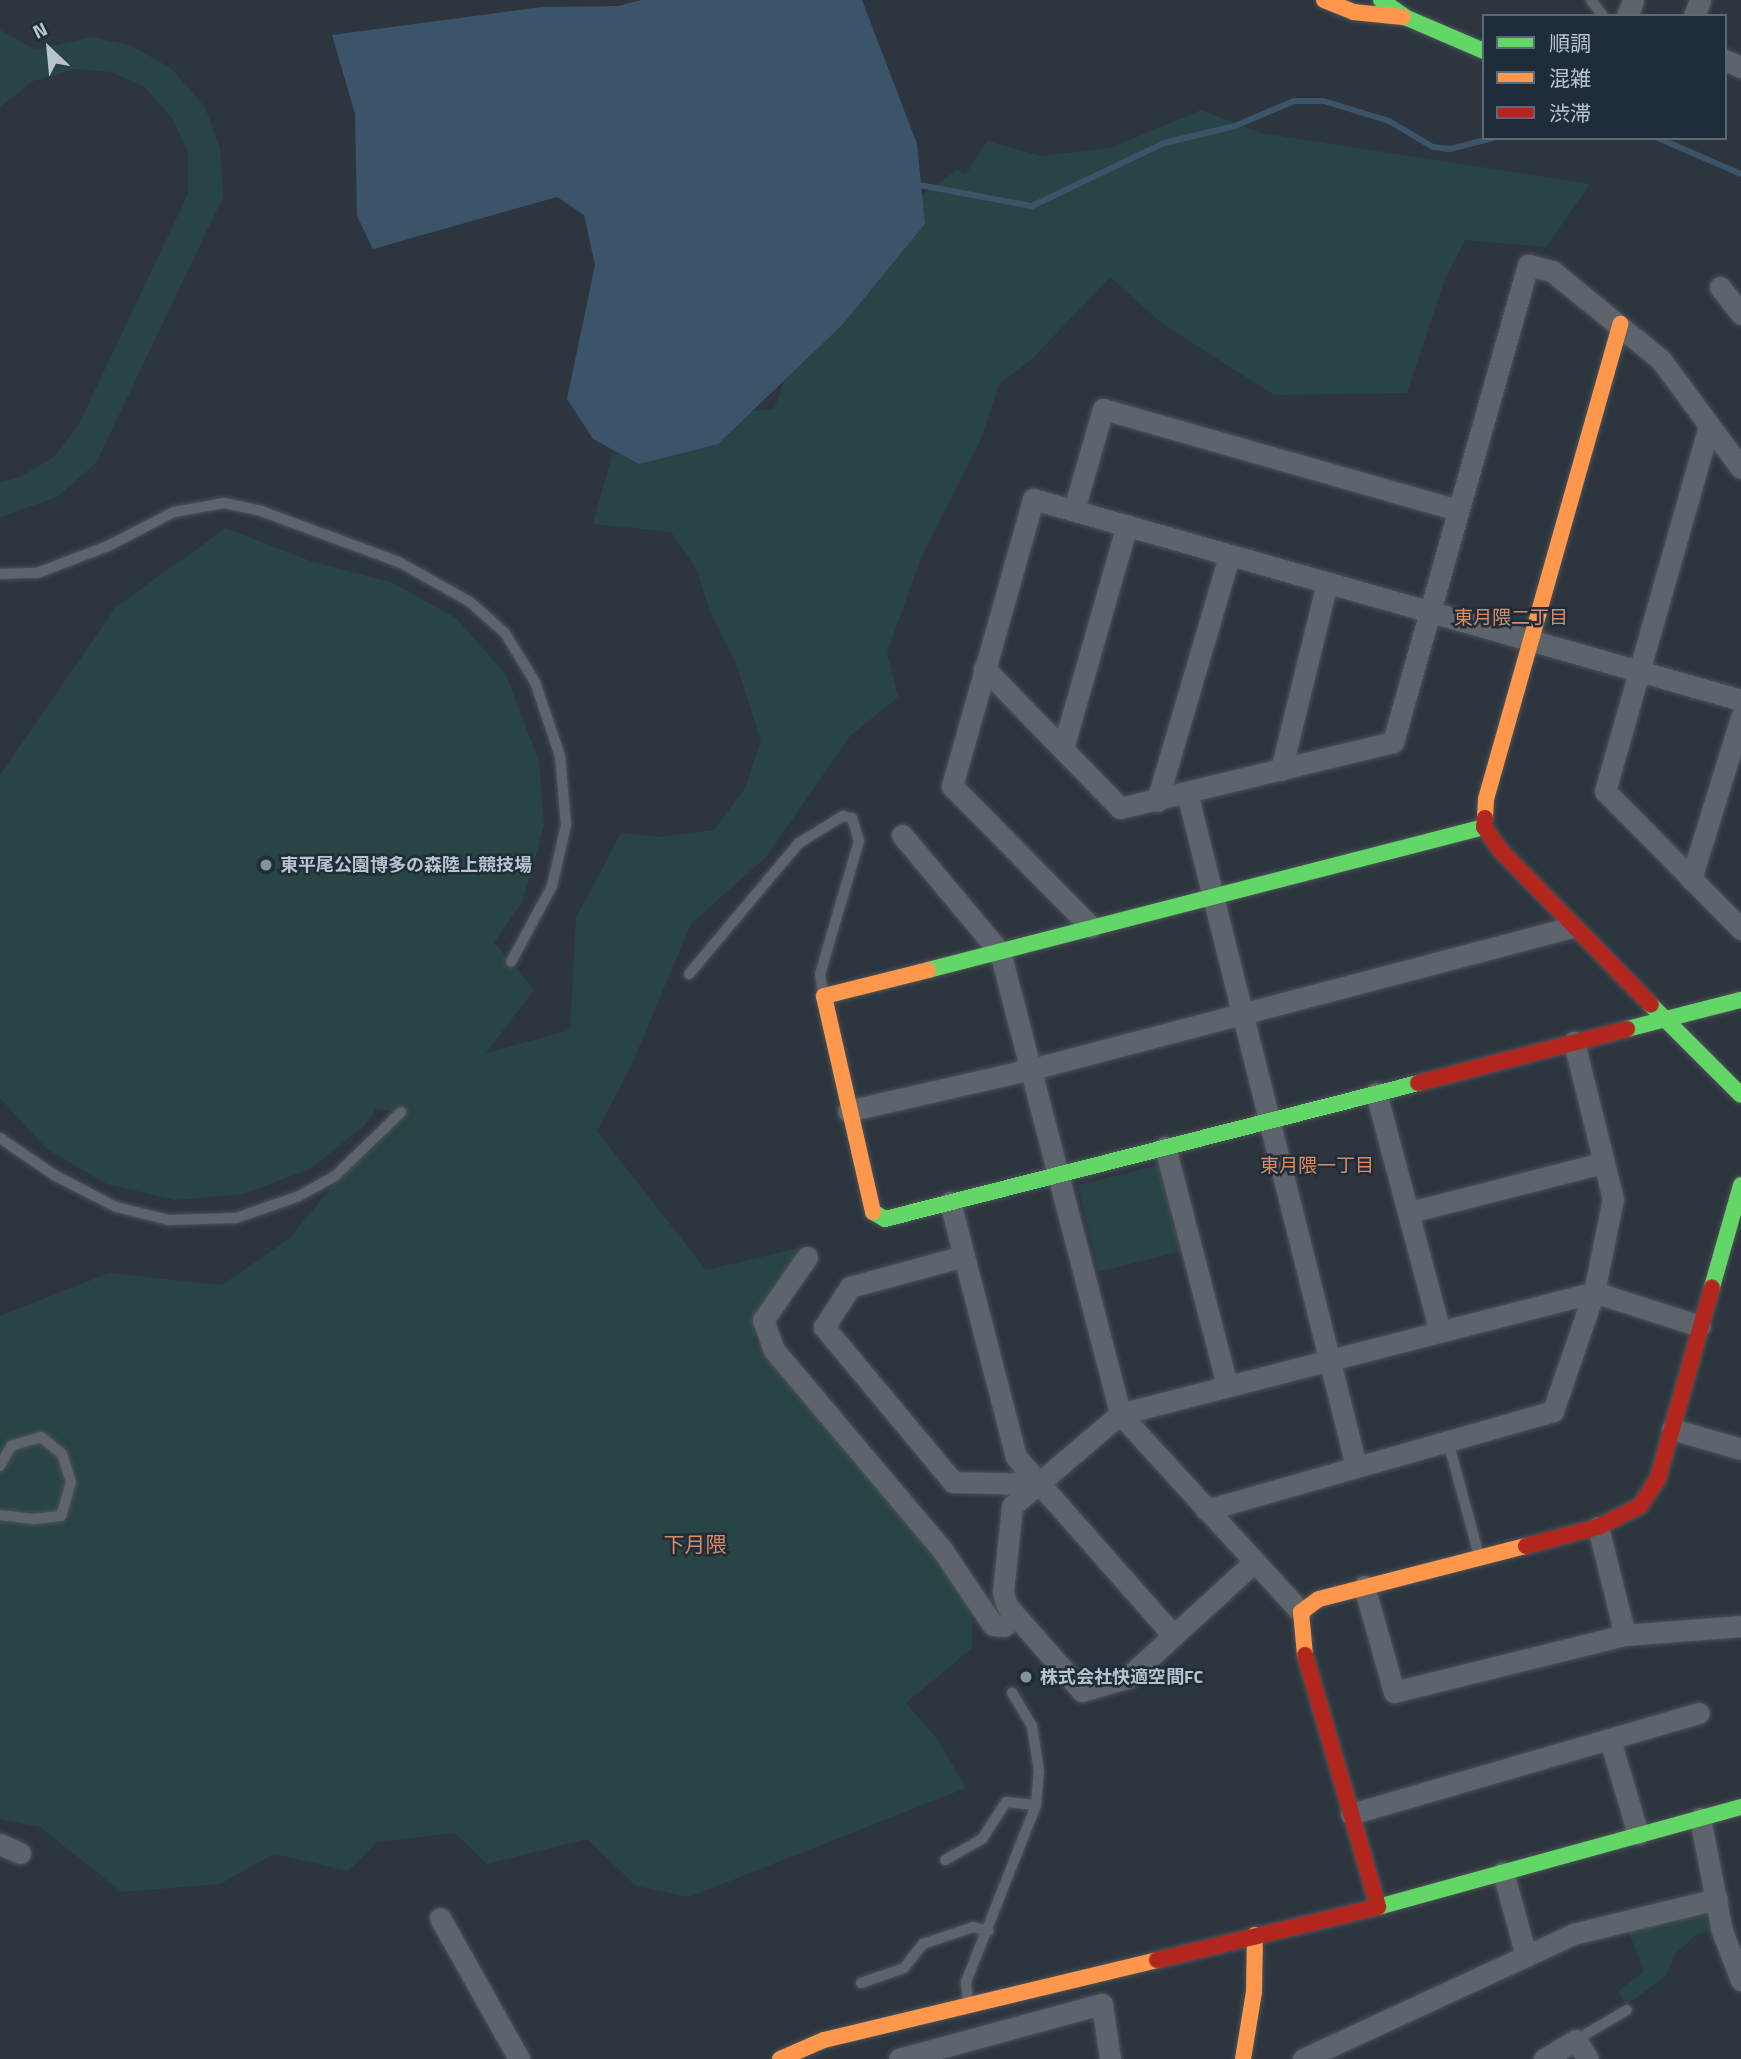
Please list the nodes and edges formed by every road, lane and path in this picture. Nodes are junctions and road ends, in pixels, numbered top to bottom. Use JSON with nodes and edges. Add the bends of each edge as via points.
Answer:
{"nodes":[{"id":1,"x":1324,"y":0,"type":"edge"},
{"id":2,"x":1381,"y":0,"type":"edge"},
{"id":3,"x":1416,"y":0,"type":"edge"},
{"id":4,"x":1406,"y":18,"type":"junction"},
{"id":5,"x":1482,"y":50,"type":"edge"},
{"id":6,"x":1720,"y":287,"type":"dead end"},
{"id":7,"x":1741,"y":314,"type":"edge"},
{"id":8,"x":1620,"y":324,"type":"junction"},
{"id":9,"x":1709,"y":426,"type":"junction"},
{"id":10,"x":1741,"y":468,"type":"edge"},
{"id":11,"x":1074,"y":509,"type":"junction"},
{"id":12,"x":1458,"y":510,"type":"junction"},
{"id":13,"x":1126,"y":524,"type":"junction"},
{"id":14,"x":1229,"y":556,"type":"junction"},
{"id":15,"x":0,"y":574,"type":"edge"},
{"id":16,"x":1327,"y":583,"type":"junction"},
{"id":17,"x":1431,"y":614,"type":"junction"},
{"id":18,"x":1531,"y":642,"type":"junction"},
{"id":19,"x":984,"y":667,"type":"junction"},
{"id":20,"x":1640,"y":674,"type":"junction"},
{"id":21,"x":1741,"y":700,"type":"edge"},
{"id":22,"x":1741,"y":717,"type":"edge"},
{"id":23,"x":1063,"y":748,"type":"junction"},
{"id":24,"x":1281,"y":770,"type":"junction"},
{"id":25,"x":1186,"y":793,"type":"junction"},
{"id":26,"x":1157,"y":801,"type":"junction"},
{"id":27,"x":1484,"y":827,"type":"junction"},
{"id":28,"x":902,"y":835,"type":"dead end"},
{"id":29,"x":1691,"y":879,"type":"junction"},
{"id":30,"x":1213,"y":900,"type":"junction"},
{"id":31,"x":1091,"y":927,"type":"junction"},
{"id":32,"x":1572,"y":927,"type":"junction"},
{"id":33,"x":1741,"y":929,"type":"edge"},
{"id":34,"x":1000,"y":952,"type":"junction"},
{"id":35,"x":511,"y":962,"type":"dead end"},
{"id":36,"x":689,"y":974,"type":"dead end"},
{"id":37,"x":824,"y":996,"type":"junction"},
{"id":38,"x":1741,"y":1000,"type":"edge"},
{"id":39,"x":1242,"y":1013,"type":"junction"},
{"id":40,"x":1661,"y":1020,"type":"junction"},
{"id":41,"x":1574,"y":1042,"type":"junction"},
{"id":42,"x":1032,"y":1069,"type":"junction"},
{"id":43,"x":1376,"y":1093,"type":"junction"},
{"id":44,"x":1741,"y":1095,"type":"edge"},
{"id":45,"x":848,"y":1111,"type":"junction"},
{"id":46,"x":401,"y":1112,"type":"dead end"},
{"id":47,"x":1269,"y":1121,"type":"junction"},
{"id":48,"x":0,"y":1138,"type":"edge"},
{"id":49,"x":1165,"y":1147,"type":"junction"},
{"id":50,"x":1602,"y":1163,"type":"junction"},
{"id":51,"x":1059,"y":1174,"type":"junction"},
{"id":52,"x":1741,"y":1185,"type":"edge"},
{"id":53,"x":950,"y":1202,"type":"junction"},
{"id":54,"x":1410,"y":1212,"type":"junction"},
{"id":55,"x":964,"y":1256,"type":"junction"},
{"id":56,"x":807,"y":1257,"type":"dead end"},
{"id":57,"x":1594,"y":1292,"type":"junction"},
{"id":58,"x":1700,"y":1326,"type":"junction"},
{"id":59,"x":1440,"y":1332,"type":"junction"},
{"id":60,"x":1329,"y":1359,"type":"junction"},
{"id":61,"x":1227,"y":1385,"type":"junction"},
{"id":62,"x":1120,"y":1414,"type":"junction"},
{"id":63,"x":1672,"y":1429,"type":"junction"},
{"id":64,"x":1448,"y":1441,"type":"junction"},
{"id":65,"x":1741,"y":1449,"type":"edge"},
{"id":66,"x":0,"y":1466,"type":"edge"},
{"id":67,"x":1356,"y":1466,"type":"junction"},
{"id":68,"x":1038,"y":1484,"type":"junction"},
{"id":69,"x":1206,"y":1510,"type":"junction"},
{"id":70,"x":0,"y":1515,"type":"edge"},
{"id":71,"x":1598,"y":1527,"type":"junction"},
{"id":72,"x":1479,"y":1556,"type":"junction"},
{"id":73,"x":1253,"y":1563,"type":"junction"},
{"id":74,"x":1364,"y":1586,"type":"junction"},
{"id":75,"x":1301,"y":1612,"type":"junction"},
{"id":76,"x":1015,"y":1616,"type":"junction"},
{"id":77,"x":1741,"y":1626,"type":"edge"},
{"id":78,"x":1173,"y":1635,"type":"junction"},
{"id":79,"x":1625,"y":1635,"type":"junction"},
{"id":80,"x":1012,"y":1693,"type":"dead end"},
{"id":81,"x":1699,"y":1713,"type":"dead end"},
{"id":82,"x":1610,"y":1740,"type":"junction"},
{"id":83,"x":1036,"y":1805,"type":"junction"},
{"id":84,"x":1741,"y":1807,"type":"edge"},
{"id":85,"x":1351,"y":1814,"type":"junction"},
{"id":86,"x":1700,"y":1818,"type":"junction"},
{"id":87,"x":1638,"y":1834,"type":"junction"},
{"id":88,"x":0,"y":1844,"type":"edge"},
{"id":89,"x":20,"y":1853,"type":"dead end"},
{"id":90,"x":945,"y":1860,"type":"dead end"},
{"id":91,"x":1503,"y":1872,"type":"junction"},
{"id":92,"x":1717,"y":1899,"type":"junction"},
{"id":93,"x":1378,"y":1907,"type":"junction"},
{"id":94,"x":440,"y":1918,"type":"dead end"},
{"id":95,"x":1731,"y":1927,"type":"edge"},
{"id":96,"x":988,"y":1931,"type":"junction"},
{"id":97,"x":1255,"y":1935,"type":"junction"},
{"id":98,"x":1526,"y":1956,"type":"junction"},
{"id":99,"x":1741,"y":1980,"type":"edge"},
{"id":100,"x":861,"y":1983,"type":"dead end"},
{"id":101,"x":968,"y":2004,"type":"junction"},
{"id":102,"x":1627,"y":2010,"type":"dead end"},
{"id":103,"x":1576,"y":2040,"type":"junction"},
{"id":104,"x":519,"y":2059,"type":"edge"},
{"id":105,"x":780,"y":2059,"type":"edge"},
{"id":106,"x":899,"y":2059,"type":"edge"},
{"id":107,"x":1110,"y":2059,"type":"edge"},
{"id":108,"x":1243,"y":2059,"type":"edge"},
{"id":109,"x":1303,"y":2059,"type":"edge"},
{"id":110,"x":1544,"y":2059,"type":"edge"},
{"id":111,"x":1588,"y":2059,"type":"edge"}],
"edges":[{"from":1,"to":4,"type":"street","via":[[1353,12]]},
{"from":2,"to":4,"type":"street"},
{"from":3,"to":4,"type":"street"},
{"from":4,"to":5,"type":"street"},
{"from":6,"to":7,"type":"street"},
{"from":8,"to":9,"type":"street","via":[[1661,360]]},
{"from":8,"to":12,"type":"street","via":[[1552,271],[1528,265]]},
{"from":8,"to":18,"type":"street"},
{"from":9,"to":10,"type":"street"},
{"from":9,"to":20,"type":"street"},
{"from":11,"to":12,"type":"street","via":[[1103,410]]},
{"from":11,"to":13,"type":"street"},
{"from":11,"to":19,"type":"street","via":[[1033,499]]},
{"from":12,"to":17,"type":"street"},
{"from":13,"to":14,"type":"street"},
{"from":13,"to":23,"type":"street"},
{"from":14,"to":16,"type":"street"},
{"from":14,"to":26,"type":"street"},
{"from":15,"to":35,"type":"lane","via":[[37,573],[108,546],[174,512],[224,503],[261,511],[399,562],[470,602],[505,632],[535,682],[560,756],[564,837],[552,886]]},
{"from":16,"to":17,"type":"street"},
{"from":16,"to":24,"type":"street"},
{"from":17,"to":18,"type":"street"},
{"from":17,"to":24,"type":"street","via":[[1393,742]]},
{"from":18,"to":20,"type":"street"},
{"from":18,"to":27,"type":"street","via":[[1486,799]]},
{"from":19,"to":23,"type":"street"},
{"from":19,"to":31,"type":"street","via":[[952,786]]},
{"from":20,"to":21,"type":"street"},
{"from":20,"to":29,"type":"street","via":[[1605,790]]},
{"from":22,"to":29,"type":"street"},
{"from":23,"to":26,"type":"street","via":[[1121,808]]},
{"from":24,"to":25,"type":"street"},
{"from":25,"to":26,"type":"street"},
{"from":25,"to":30,"type":"street"},
{"from":27,"to":30,"type":"street"},
{"from":27,"to":32,"type":"street"},
{"from":28,"to":34,"type":"street"},
{"from":29,"to":33,"type":"street"},
{"from":30,"to":31,"type":"street"},
{"from":30,"to":39,"type":"street"},
{"from":31,"to":34,"type":"street"},
{"from":32,"to":39,"type":"street"},
{"from":32,"to":40,"type":"street"},
{"from":34,"to":37,"type":"street"},
{"from":34,"to":42,"type":"street"},
{"from":36,"to":37,"type":"lane","via":[[799,843],[843,816],[852,818],[859,841],[820,974]]},
{"from":37,"to":45,"type":"street"},
{"from":38,"to":40,"type":"street"},
{"from":39,"to":42,"type":"street"},
{"from":39,"to":47,"type":"street"},
{"from":40,"to":41,"type":"street"},
{"from":40,"to":44,"type":"street"},
{"from":41,"to":43,"type":"street"},
{"from":41,"to":50,"type":"street"},
{"from":42,"to":45,"type":"street"},
{"from":42,"to":51,"type":"street"},
{"from":43,"to":47,"type":"street"},
{"from":43,"to":54,"type":"street"},
{"from":45,"to":53,"type":"street","via":[[873,1214],[885,1219]]},
{"from":46,"to":48,"type":"lane","via":[[335,1176],[299,1196],[236,1218],[169,1220],[116,1207],[54,1175]]},
{"from":47,"to":49,"type":"street"},
{"from":47,"to":60,"type":"street"},
{"from":49,"to":51,"type":"street"},
{"from":49,"to":61,"type":"street"},
{"from":50,"to":54,"type":"street"},
{"from":50,"to":57,"type":"street","via":[[1613,1199]]},
{"from":51,"to":53,"type":"street"},
{"from":51,"to":62,"type":"street"},
{"from":52,"to":58,"type":"street"},
{"from":53,"to":55,"type":"street"},
{"from":54,"to":59,"type":"street"},
{"from":55,"to":68,"type":"street","via":[[1016,1457]]},
{"from":55,"to":68,"type":"street","via":[[850,1287],[824,1327],[953,1482]]},
{"from":56,"to":76,"type":"street","via":[[764,1320],[774,1350],[943,1551],[993,1625],[1004,1626]]},
{"from":57,"to":58,"type":"street"},
{"from":57,"to":59,"type":"street"},
{"from":57,"to":64,"type":"street","via":[[1553,1411]]},
{"from":58,"to":63,"type":"street"},
{"from":59,"to":60,"type":"street"},
{"from":60,"to":61,"type":"street"},
{"from":60,"to":67,"type":"street"},
{"from":61,"to":62,"type":"street"},
{"from":62,"to":68,"type":"street"},
{"from":62,"to":69,"type":"street"},
{"from":63,"to":65,"type":"street"},
{"from":63,"to":71,"type":"street","via":[[1658,1478],[1640,1506]]},
{"from":64,"to":67,"type":"street"},
{"from":64,"to":72,"type":"lane"},
{"from":66,"to":70,"type":"lane","via":[[12,1446],[41,1437],[62,1454],[71,1482],[61,1516]]},
{"from":67,"to":69,"type":"street"},
{"from":68,"to":76,"type":"street","via":[[1012,1506],[1003,1592]]},
{"from":68,"to":78,"type":"street"},
{"from":69,"to":73,"type":"street"},
{"from":71,"to":72,"type":"street"},
{"from":71,"to":79,"type":"street"},
{"from":72,"to":74,"type":"street"},
{"from":73,"to":75,"type":"street"},
{"from":73,"to":78,"type":"street"},
{"from":74,"to":75,"type":"street","via":[[1319,1599]]},
{"from":74,"to":79,"type":"street","via":[[1394,1692]]},
{"from":75,"to":85,"type":"street","via":[[1300,1636]]},
{"from":76,"to":78,"type":"street","via":[[1082,1691],[1127,1678]]},
{"from":77,"to":79,"type":"street"},
{"from":80,"to":83,"type":"lane","via":[[1032,1726],[1039,1771]]},
{"from":81,"to":82,"type":"street"},
{"from":82,"to":85,"type":"street"},
{"from":82,"to":87,"type":"street"},
{"from":83,"to":90,"type":"lane","via":[[1006,1802],[982,1839]]},
{"from":83,"to":96,"type":"lane"},
{"from":84,"to":86,"type":"street"},
{"from":85,"to":93,"type":"street"},
{"from":86,"to":87,"type":"street"},
{"from":86,"to":92,"type":"street"},
{"from":87,"to":91,"type":"street"},
{"from":88,"to":89,"type":"street"},
{"from":91,"to":93,"type":"street"},
{"from":91,"to":98,"type":"street"},
{"from":92,"to":95,"type":"street"},
{"from":92,"to":98,"type":"street","via":[[1573,1934]]},
{"from":93,"to":97,"type":"street"},
{"from":94,"to":104,"type":"street"},
{"from":95,"to":99,"type":"street"},
{"from":96,"to":100,"type":"lane","via":[[973,1927],[923,1944],[904,1968]]},
{"from":96,"to":101,"type":"lane","via":[[965,1982]]},
{"from":97,"to":101,"type":"street"},
{"from":97,"to":108,"type":"street","via":[[1254,1992]]},
{"from":98,"to":109,"type":"street"},
{"from":101,"to":105,"type":"street","via":[[824,2040]]},
{"from":102,"to":103,"type":"lane"},
{"from":103,"to":110,"type":"street"},
{"from":103,"to":111,"type":"street"},
{"from":106,"to":107,"type":"street","via":[[1102,2004]]}]}
